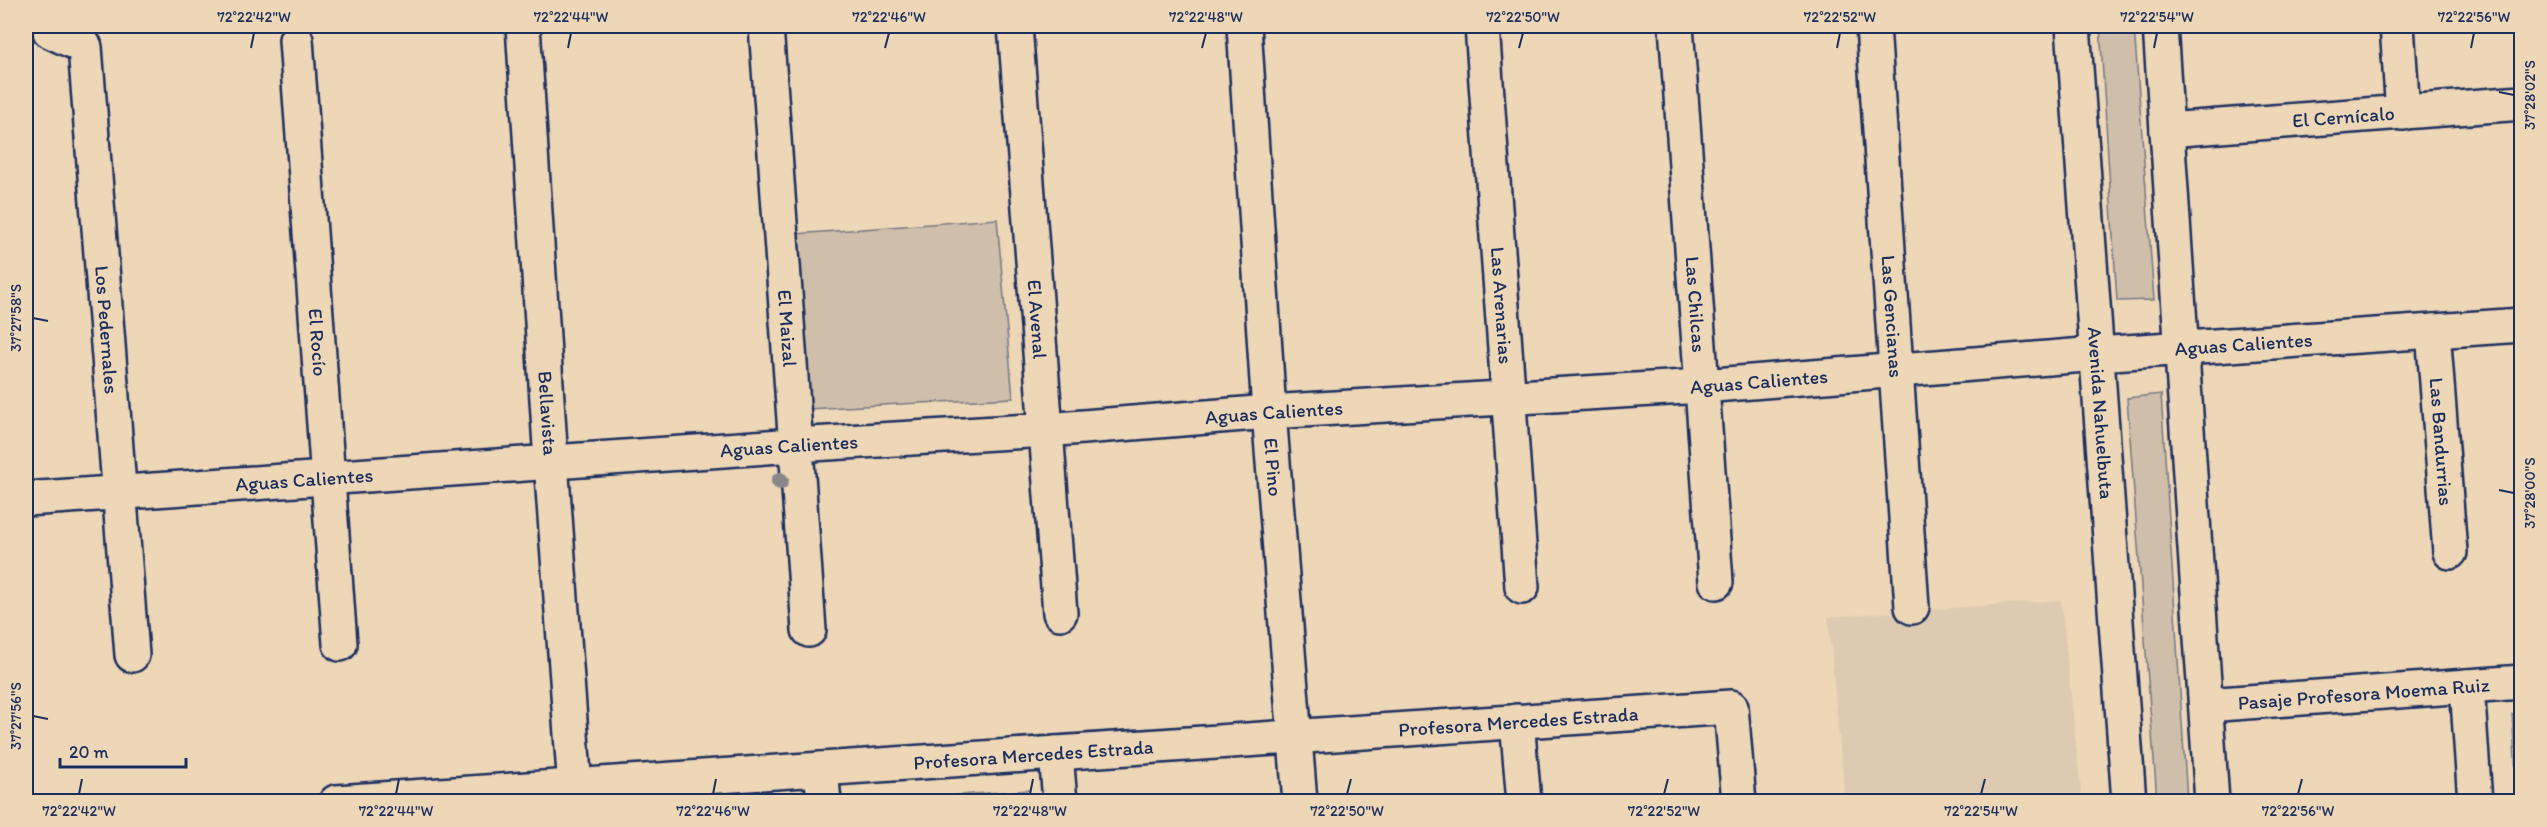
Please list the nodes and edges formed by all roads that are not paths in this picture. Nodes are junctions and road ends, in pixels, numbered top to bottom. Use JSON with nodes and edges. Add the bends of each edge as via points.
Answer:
{"nodes":[{"id":1,"x":50,"y":26,"type":"edge"},
{"id":2,"x":523,"y":26,"type":"edge"},
{"id":3,"x":765,"y":26,"type":"edge"},
{"id":4,"x":1015,"y":26,"type":"edge"},
{"id":5,"x":1244,"y":26,"type":"edge"},
{"id":6,"x":1482,"y":26,"type":"edge"},
{"id":7,"x":1676,"y":26,"type":"edge"},
{"id":8,"x":1873,"y":26,"type":"edge"},
{"id":9,"x":2073,"y":26,"type":"edge"},
{"id":10,"x":2160,"y":26,"type":"edge"},
{"id":11,"x":2397,"y":26,"type":"edge"},
{"id":12,"x":296,"y":40,"type":"dead end"},
{"id":13,"x":2522,"y":104,"type":"edge"},
{"id":14,"x":2403,"y":113,"type":"junction"},
{"id":15,"x":2167,"y":130,"type":"junction"},
{"id":16,"x":2522,"y":325,"type":"edge"},
{"id":17,"x":2433,"y":332,"type":"junction"},
{"id":18,"x":2182,"y":348,"type":"junction"},
{"id":19,"x":2097,"y":354,"type":"junction"},
{"id":20,"x":1896,"y":371,"type":"junction"},
{"id":21,"x":1702,"y":386,"type":"junction"},
{"id":22,"x":1509,"y":395,"type":"junction"},
{"id":23,"x":1269,"y":412,"type":"junction"},
{"id":24,"x":1046,"y":429,"type":"junction"},
{"id":25,"x":795,"y":445,"type":"junction"},
{"id":26,"x":551,"y":462,"type":"junction"},
{"id":27,"x":328,"y":477,"type":"junction"},
{"id":28,"x":119,"y":492,"type":"junction"},
{"id":29,"x":26,"y":499,"type":"edge"},
{"id":30,"x":2450,"y":552,"type":"dead end"},
{"id":31,"x":1716,"y":582,"type":"dead end"},
{"id":32,"x":1522,"y":587,"type":"dead end"},
{"id":33,"x":1912,"y":607,"type":"dead end"},
{"id":34,"x":1060,"y":613,"type":"dead end"},
{"id":35,"x":809,"y":630,"type":"dead end"},
{"id":36,"x":340,"y":644,"type":"dead end"},
{"id":37,"x":132,"y":655,"type":"dead end"},
{"id":38,"x":2522,"y":682,"type":"edge"},
{"id":39,"x":2467,"y":686,"type":"junction"},
{"id":40,"x":2206,"y":705,"type":"junction"},
{"id":41,"x":1517,"y":721,"type":"junction"},
{"id":42,"x":1293,"y":737,"type":"junction"},
{"id":43,"x":1056,"y":753,"type":"junction"},
{"id":44,"x":821,"y":769,"type":"junction"},
{"id":45,"x":575,"y":794,"type":"edge"},
{"id":46,"x":351,"y":801,"type":"edge"},
{"id":47,"x":824,"y":801,"type":"edge"},
{"id":48,"x":1060,"y":801,"type":"edge"},
{"id":49,"x":1300,"y":801,"type":"edge"},
{"id":50,"x":1524,"y":801,"type":"edge"},
{"id":51,"x":1739,"y":801,"type":"edge"},
{"id":52,"x":2129,"y":801,"type":"edge"},
{"id":53,"x":2212,"y":801,"type":"edge"},
{"id":54,"x":2475,"y":801,"type":"edge"}],
"edges":[{"from":1,"to":28,"type":"street","name":"Los Pedernales","via":[[50,31],[86,47]]},
{"from":2,"to":26,"type":"street","name":"Bellavista"},
{"from":3,"to":25,"type":"street","name":"El Maizal"},
{"from":4,"to":24,"type":"street","name":"El Avenal"},
{"from":5,"to":23,"type":"street","name":"El Pino"},
{"from":6,"to":22,"type":"street","name":"Las Arenarias"},
{"from":7,"to":21,"type":"street","name":"Las Chilcas"},
{"from":8,"to":20,"type":"street","name":"Las Gencianas"},
{"from":9,"to":19,"type":"street","name":"Avenida Nahuelbuta"},
{"from":10,"to":15,"type":"street"},
{"from":11,"to":14,"type":"street"},
{"from":12,"to":27,"type":"street","name":"El Rocío"},
{"from":13,"to":14,"type":"street","name":"El Cernícalo"},
{"from":14,"to":15,"type":"street","name":"El Cernícalo"},
{"from":15,"to":18,"type":"street"},
{"from":16,"to":17,"type":"street","name":"Aguas Calientes"},
{"from":17,"to":18,"type":"street","name":"Aguas Calientes"},
{"from":17,"to":30,"type":"street","name":"Las Bandurrias"},
{"from":18,"to":19,"type":"street","name":"Aguas Calientes"},
{"from":18,"to":40,"type":"street"},
{"from":19,"to":20,"type":"street","name":"Aguas Calientes"},
{"from":19,"to":52,"type":"street","name":"Avenida Nahuelbuta"},
{"from":20,"to":21,"type":"street","name":"Aguas Calientes"},
{"from":20,"to":33,"type":"street","name":"Las Gencianas"},
{"from":21,"to":22,"type":"street","name":"Aguas Calientes"},
{"from":21,"to":31,"type":"street","name":"Las Chilcas"},
{"from":22,"to":23,"type":"street","name":"Aguas Calientes"},
{"from":22,"to":32,"type":"street","name":"Las Arenarias"},
{"from":23,"to":24,"type":"street","name":"Aguas Calientes"},
{"from":23,"to":42,"type":"street","name":"El Pino"},
{"from":24,"to":25,"type":"street","name":"Aguas Calientes"},
{"from":24,"to":34,"type":"street","name":"El Avenal"},
{"from":25,"to":26,"type":"street","name":"Aguas Calientes"},
{"from":25,"to":35,"type":"street","name":"El Maizal"},
{"from":26,"to":27,"type":"street","name":"Aguas Calientes"},
{"from":26,"to":45,"type":"street","name":"Bellavista"},
{"from":27,"to":28,"type":"street","name":"Aguas Calientes"},
{"from":27,"to":36,"type":"street","name":"El Rocío"},
{"from":28,"to":29,"type":"street","name":"Aguas Calientes"},
{"from":28,"to":37,"type":"street","name":"Los Pedernales"},
{"from":38,"to":39,"type":"street","name":"Pasaje Profesora Moema Ruiz"},
{"from":39,"to":40,"type":"street","name":"Pasaje Profesora Moema Ruiz"},
{"from":39,"to":54,"type":"street"},
{"from":40,"to":53,"type":"street"},
{"from":41,"to":42,"type":"street","name":"Profesora Mercedes Estrada"},
{"from":41,"to":50,"type":"street"},
{"from":41,"to":51,"type":"street","name":"Profesora Mercedes Estrada","via":[[1731,706]]},
{"from":42,"to":43,"type":"street","name":"Profesora Mercedes Estrada"},
{"from":42,"to":49,"type":"street","name":"El Pino"},
{"from":43,"to":44,"type":"street","name":"Profesora Mercedes Estrada"},
{"from":43,"to":48,"type":"street"},
{"from":44,"to":45,"type":"street","name":"Profesora Mercedes Estrada"},
{"from":44,"to":47,"type":"street"},
{"from":45,"to":46,"type":"street","name":"Profesora Mercedes Estrada"}]}
